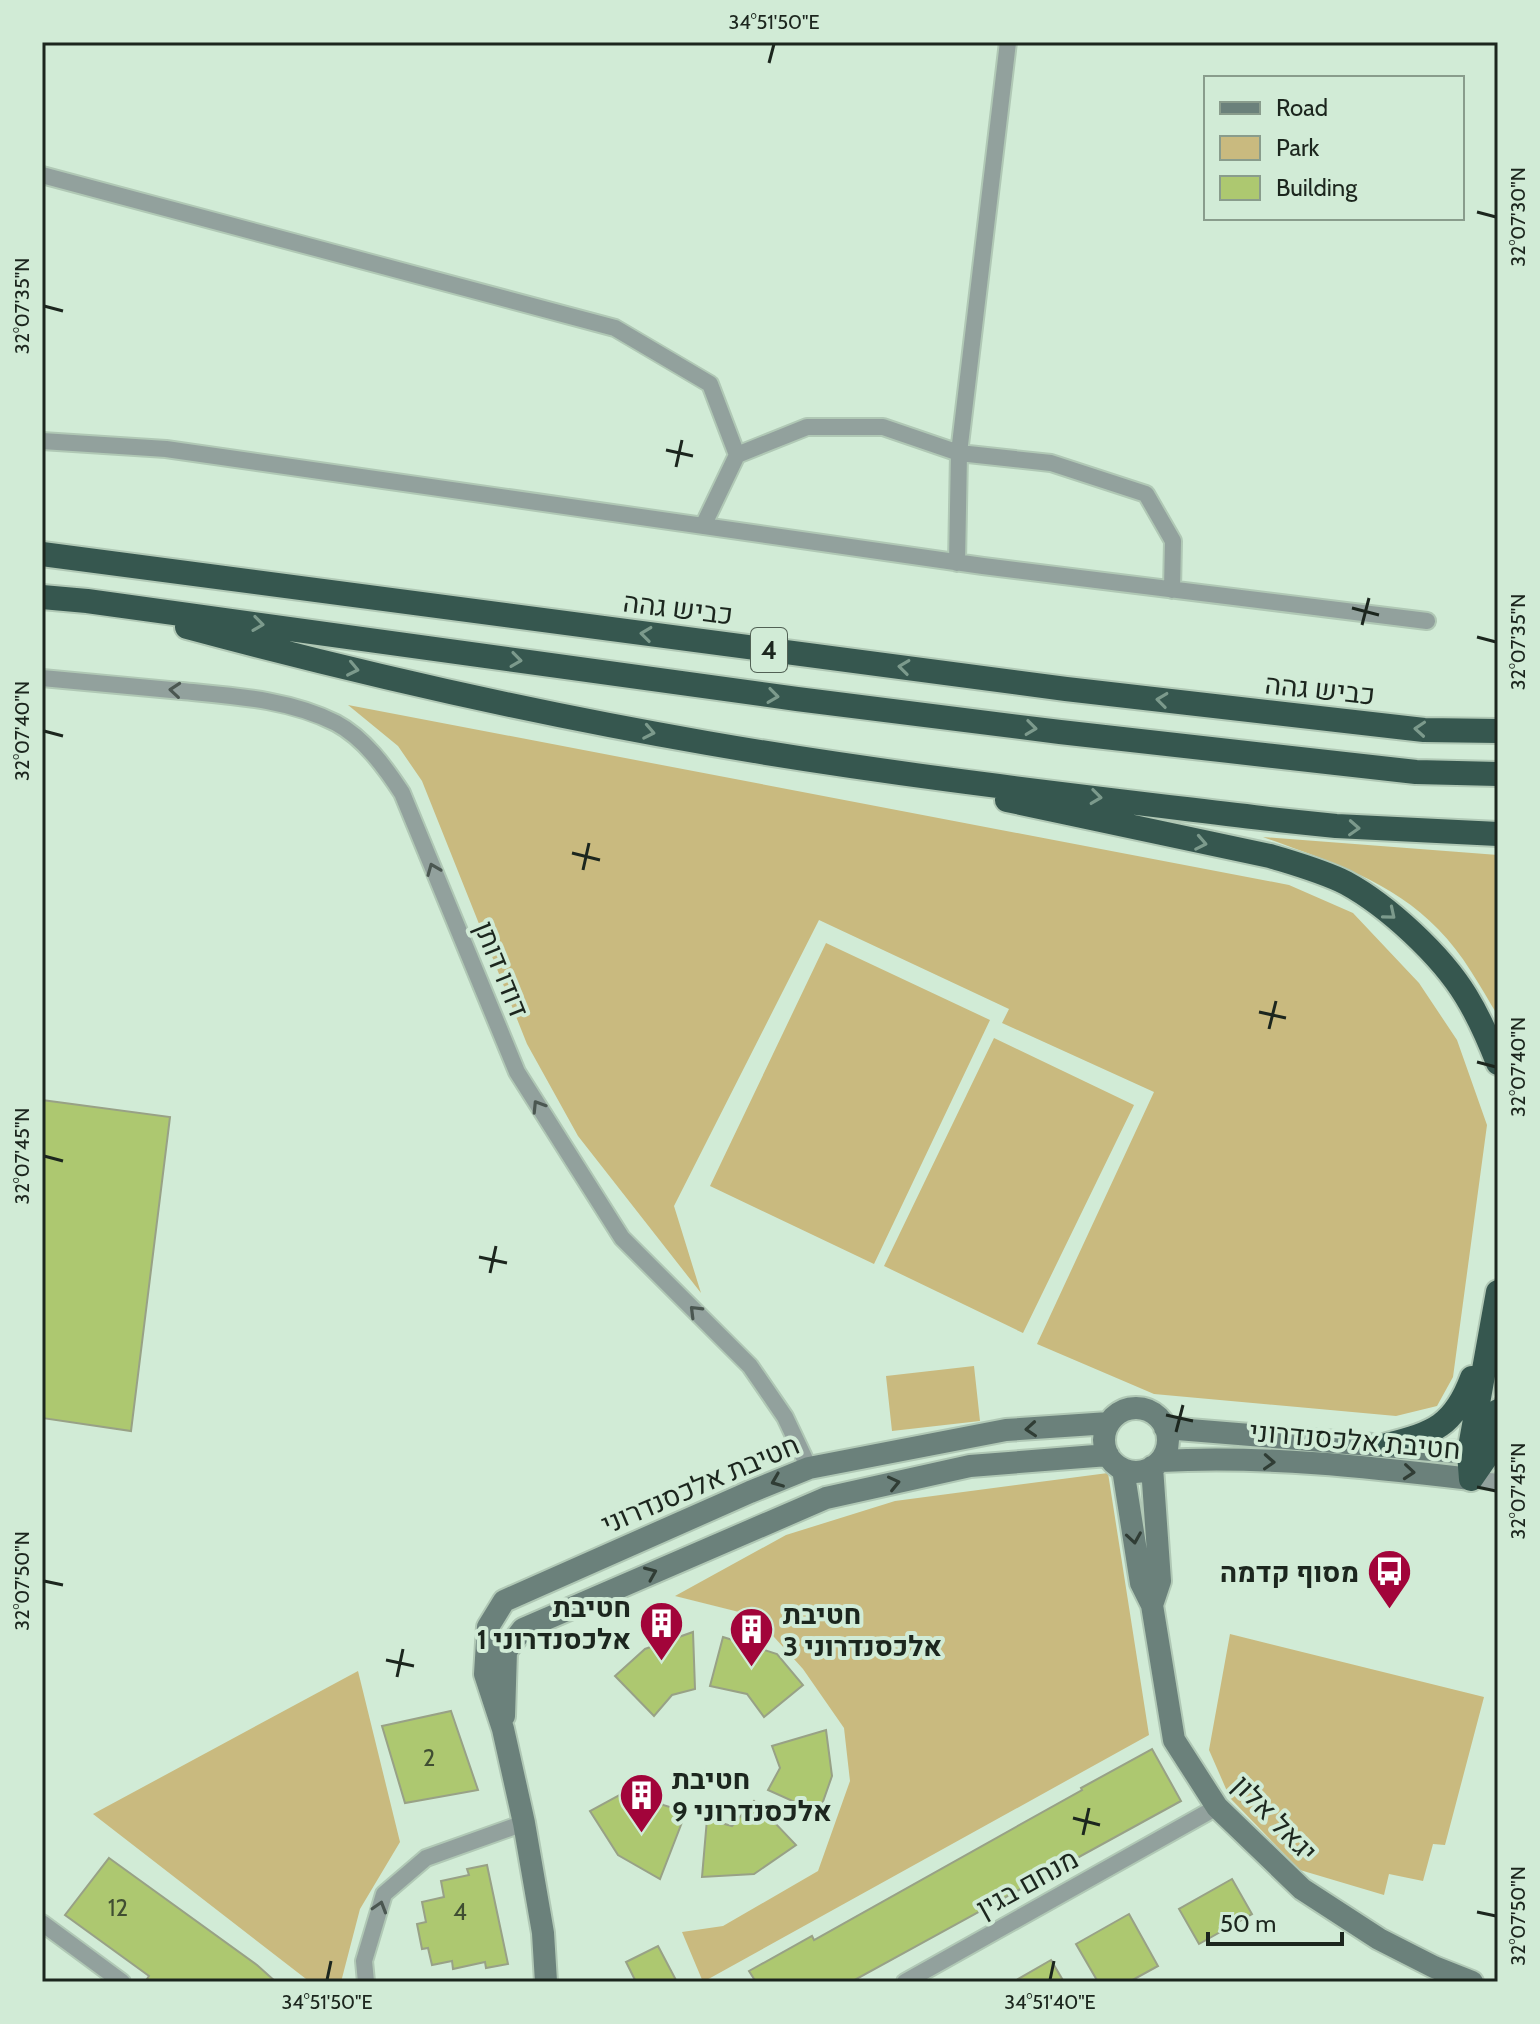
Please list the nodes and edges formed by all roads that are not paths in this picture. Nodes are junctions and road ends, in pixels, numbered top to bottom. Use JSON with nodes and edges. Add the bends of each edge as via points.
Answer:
{"nodes":[{"id":1,"x":1008,"y":42,"type":"edge"},
{"id":2,"x":42,"y":175,"type":"edge"},
{"id":3,"x":42,"y":441,"type":"edge"},
{"id":4,"x":959,"y":453,"type":"junction"},
{"id":5,"x":737,"y":455,"type":"junction"},
{"id":6,"x":703,"y":526,"type":"junction"},
{"id":7,"x":42,"y":554,"type":"edge"},
{"id":8,"x":957,"y":563,"type":"junction"},
{"id":9,"x":1172,"y":590,"type":"junction"},
{"id":10,"x":42,"y":597,"type":"edge"},
{"id":11,"x":87,"y":601,"type":"junction"},
{"id":12,"x":1427,"y":621,"type":"dead end"},
{"id":13,"x":42,"y":678,"type":"edge"},
{"id":14,"x":1498,"y":731,"type":"edge"},
{"id":15,"x":796,"y":757,"type":"junction"},
{"id":16,"x":1498,"y":774,"type":"edge"},
{"id":17,"x":1498,"y":834,"type":"edge"},
{"id":18,"x":1498,"y":1063,"type":"edge"},
{"id":19,"x":1498,"y":1292,"type":"edge"},
{"id":20,"x":1492,"y":1323,"type":"junction"},
{"id":21,"x":1498,"y":1411,"type":"edge"},
{"id":22,"x":1109,"y":1423,"type":"junction"},
{"id":23,"x":1165,"y":1428,"type":"junction"},
{"id":24,"x":1387,"y":1445,"type":"junction"},
{"id":25,"x":1485,"y":1453,"type":"edge"},
{"id":26,"x":1115,"y":1462,"type":"junction"},
{"id":27,"x":1156,"y":1464,"type":"junction"},
{"id":28,"x":809,"y":1468,"type":"junction"},
{"id":29,"x":1471,"y":1479,"type":"junction"},
{"id":30,"x":1498,"y":1482,"type":"edge"},
{"id":31,"x":1152,"y":1605,"type":"junction"},
{"id":32,"x":503,"y":1729,"type":"junction"},
{"id":33,"x":1217,"y":1807,"type":"junction"},
{"id":34,"x":524,"y":1823,"type":"junction"},
{"id":35,"x":42,"y":1923,"type":"edge"},
{"id":36,"x":122,"y":1982,"type":"edge"},
{"id":37,"x":366,"y":1982,"type":"edge"},
{"id":38,"x":546,"y":1982,"type":"edge"},
{"id":39,"x":905,"y":1982,"type":"edge"},
{"id":40,"x":1472,"y":1982,"type":"edge"}],
"edges":[{"from":1,"to":4,"type":"street"},
{"from":2,"to":5,"type":"street","via":[[615,328],[710,384]]},
{"from":3,"to":6,"type":"street","via":[[166,449]]},
{"from":4,"to":5,"type":"street","via":[[883,427],[807,427]]},
{"from":4,"to":8,"type":"street"},
{"from":4,"to":9,"type":"street","via":[[1051,463],[1146,494],[1173,541]]},
{"from":5,"to":6,"type":"street"},
{"from":6,"to":8,"type":"street"},
{"from":14,"to":7,"type":"highway","name":"כביש גהה","number":"4","one_way":true,"via":[[1424,730],[1156,700]]},
{"from":8,"to":9,"type":"street"},
{"from":9,"to":12,"type":"street"},
{"from":10,"to":11,"type":"highway","number":"4"},
{"from":11,"to":15,"type":"highway","one_way":true,"via":[[288,655],[573,717]]},
{"from":11,"to":16,"type":"highway","number":"4","one_way":true,"via":[[1044,730],[1416,772]]},
{"from":28,"to":13,"type":"street","name":"דודו דותן","one_way":true,"via":[[785,1417],[750,1366],[622,1238],[517,1072],[402,793],[358,738],[337,723],[267,701]]},
{"from":15,"to":17,"type":"highway","one_way":true,"via":[[1292,822]]},
{"from":15,"to":18,"type":"highway","one_way":true,"via":[[1309,867],[1375,902],[1437,958],[1465,993]]},
{"from":19,"to":20,"type":"highway"},
{"from":20,"to":24,"type":"highway","via":[[1453,1416],[1421,1436]]},
{"from":20,"to":25,"type":"highway"},
{"from":21,"to":25,"type":"highway"},
{"from":22,"to":23,"type":"street","via":[[1137,1408],[1157,1416]]},
{"from":22,"to":26,"type":"street","via":[[1104,1433]]},
{"from":22,"to":28,"type":"street","name":"חטיבת אלכסנדרוני","one_way":true,"via":[[1006,1430]]},
{"from":23,"to":24,"type":"street","name":"חטיבת אלכסנדרוני"},
{"from":23,"to":27,"type":"street","via":[[1168,1443]]},
{"from":24,"to":25,"type":"street","name":"חטיבת אלכסנדרוני"},
{"from":25,"to":29,"type":"highway"},
{"from":26,"to":27,"type":"street","via":[[1143,1471]]},
{"from":26,"to":31,"type":"street","name":"יגאל אלון","one_way":true,"via":[[1141,1583]]},
{"from":32,"to":26,"type":"street","name":"חטיבת אלכסנדרוני","one_way":true,"via":[[506,1651],[523,1629],[826,1498],[970,1466]]},
{"from":27,"to":29,"type":"street","name":"חטיבת אלכסנדרוני","one_way":true,"via":[[1203,1459]]},
{"from":27,"to":31,"type":"street","name":"יגאל אלון","via":[[1160,1581]]},
{"from":28,"to":32,"type":"street","name":"חטיבת אלכסנדרוני","one_way":true,"via":[[504,1601],[488,1627],[485,1674]]},
{"from":29,"to":30,"type":"street","name":"חטיבת אלכסנדרוני"},
{"from":31,"to":33,"type":"street","name":"יגאל אלון","via":[[1174,1740]]},
{"from":32,"to":34,"type":"street","name":"חטיבת אלכסנדרוני"},
{"from":33,"to":39,"type":"street","name":"מנחם בגין"},
{"from":33,"to":40,"type":"street","name":"יגאל אלון","via":[[1302,1889],[1379,1939]]},
{"from":37,"to":34,"type":"street","one_way":true,"via":[[364,1961],[384,1894],[426,1858]]},
{"from":34,"to":38,"type":"street","name":"חטיבת אלכסנדרוני"},
{"from":35,"to":36,"type":"street"}]}
